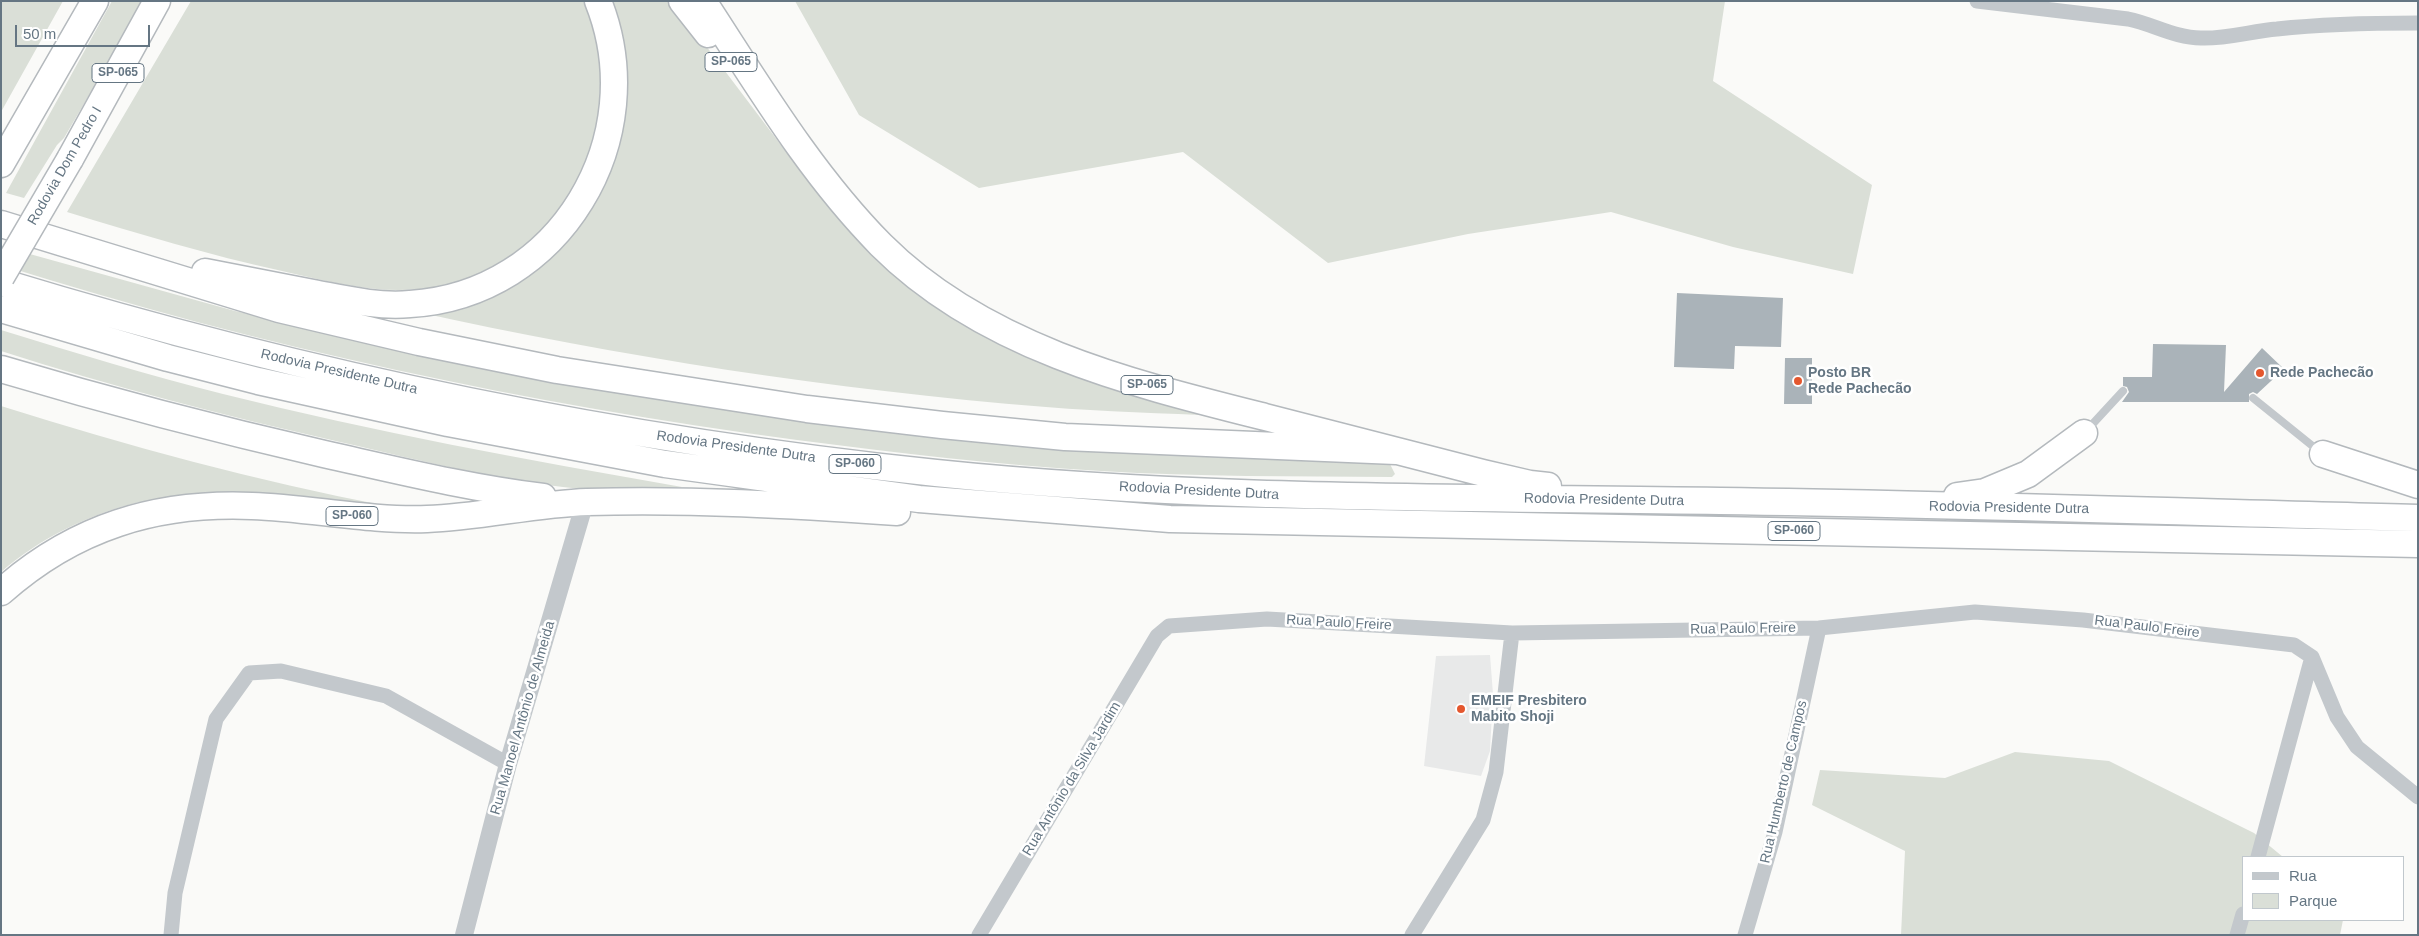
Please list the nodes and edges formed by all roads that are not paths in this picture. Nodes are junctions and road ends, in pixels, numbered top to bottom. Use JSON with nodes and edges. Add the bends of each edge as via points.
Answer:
{"nodes":[{"id":1,"x":95,"y":1,"type":"edge"},
{"id":2,"x":157,"y":1,"type":"edge"},
{"id":3,"x":175,"y":1,"type":"edge"},
{"id":4,"x":598,"y":1,"type":"edge"},
{"id":5,"x":682,"y":1,"type":"edge"},
{"id":6,"x":704,"y":1,"type":"edge"},
{"id":7,"x":1977,"y":1,"type":"edge"},
{"id":8,"x":2418,"y":23,"type":"edge"},
{"id":9,"x":782,"y":122,"type":"junction"},
{"id":10,"x":74,"y":152,"type":"junction"},
{"id":11,"x":1,"y":164,"type":"edge"},
{"id":12,"x":1,"y":224,"type":"edge"},
{"id":13,"x":60,"y":243,"type":"junction"},
{"id":14,"x":1,"y":277,"type":"edge"},
{"id":15,"x":1,"y":282,"type":"edge"},
{"id":16,"x":1,"y":310,"type":"edge"},
{"id":17,"x":1,"y":369,"type":"edge"},
{"id":18,"x":2123,"y":390,"type":"dead end"},
{"id":19,"x":2254,"y":398,"type":"dead end"},
{"id":20,"x":2084,"y":433,"type":"joint"},
{"id":21,"x":1396,"y":451,"type":"junction"},
{"id":22,"x":2323,"y":454,"type":"joint"},
{"id":23,"x":2418,"y":485,"type":"edge"},
{"id":24,"x":1727,"y":501,"type":"junction"},
{"id":25,"x":585,"y":502,"type":"junction"},
{"id":26,"x":1892,"y":505,"type":"junction"},
{"id":27,"x":2418,"y":518,"type":"edge"},
{"id":28,"x":1170,"y":519,"type":"junction"},
{"id":29,"x":2418,"y":544,"type":"edge"},
{"id":30,"x":1,"y":592,"type":"edge"},
{"id":31,"x":1169,"y":626,"type":"joint"},
{"id":32,"x":1819,"y":628,"type":"junction"},
{"id":33,"x":1512,"y":633,"type":"junction"},
{"id":34,"x":2312,"y":657,"type":"junction"},
{"id":35,"x":508,"y":764,"type":"junction"},
{"id":36,"x":2418,"y":797,"type":"edge"},
{"id":37,"x":2258,"y":856,"type":"edge"},
{"id":38,"x":2242,"y":918,"type":"edge"},
{"id":39,"x":171,"y":935,"type":"edge"},
{"id":40,"x":464,"y":935,"type":"edge"},
{"id":41,"x":979,"y":935,"type":"edge"},
{"id":42,"x":1412,"y":935,"type":"edge"},
{"id":43,"x":1745,"y":935,"type":"edge"},
{"id":44,"x":2237,"y":935,"type":"edge"}],
"edges":[{"from":1,"to":11,"type":"highway"},
{"from":2,"to":10,"type":"highway","name":"Rodovia Dom Pedro I","number":"SP-065"},
{"from":3,"to":10,"type":"highway"},
{"from":4,"to":13,"type":"highway","via":[[610,34],[615,88],[613,115],[599,167],[565,226],[522,265],[469,292],[411,304],[372,304]]},
{"from":5,"to":9,"type":"highway","number":"SP-065"},
{"from":6,"to":9,"type":"highway","number":"SP-065"},
{"from":7,"to":8,"type":"street","via":[[2128,19],[2148,23],[2176,35],[2202,39],[2277,28]]},
{"from":9,"to":21,"type":"highway","number":"SP-065","via":[[882,245],[958,305],[1012,336],[1070,362],[1136,382]]},
{"from":10,"to":14,"type":"highway","name":"Rodovia Dom Pedro I","number":"SP-065","bridge":true},
{"from":12,"to":13,"type":"highway"},
{"from":13,"to":21,"type":"highway","via":[[279,309],[419,342],[557,370],[807,409],[1065,437]]},
{"from":15,"to":24,"type":"highway","name":"Rodovia Presidente Dutra","number":"SP-060","via":[[170,330],[406,387],[643,433],[842,462],[1057,483],[1254,494]]},
{"from":16,"to":28,"type":"highway","name":"Rodovia Presidente Dutra","number":"SP-060","via":[[258,381],[448,423],[665,464],[919,498]]},
{"from":17,"to":25,"type":"highway","via":[[125,406],[413,474],[514,493]]},
{"from":18,"to":20,"type":"lane"},
{"from":19,"to":22,"type":"lane"},
{"from":20,"to":26,"type":"highway","via":[[2028,474],[1985,492]]},
{"from":21,"to":24,"type":"highway","via":[[1530,484]]},
{"from":22,"to":23,"type":"highway"},
{"from":24,"to":26,"type":"highway","name":"Rodovia Presidente Dutra","number":"SP-060"},
{"from":25,"to":28,"type":"highway","number":"SP-060","via":[[725,502],[990,518]]},
{"from":25,"to":30,"type":"highway","number":"SP-060","via":[[391,519],[253,506],[206,505],[163,510],[91,532],[50,554]]},
{"from":25,"to":35,"type":"street","name":"Rua Manoel Antônio de Almeida"},
{"from":26,"to":27,"type":"highway","name":"Rodovia Presidente Dutra","number":"SP-060"},
{"from":28,"to":29,"type":"highway","name":"Rodovia Presidente Dutra","number":"SP-060"},
{"from":31,"to":33,"type":"street","name":"Rua Paulo Freire","via":[[1267,619]]},
{"from":31,"to":41,"type":"street","name":"Rua Antônio da Silva Jardim","via":[[1157,636]]},
{"from":32,"to":33,"type":"street","name":"Rua Paulo Freire"},
{"from":32,"to":34,"type":"street","name":"Rua Paulo Freire","via":[[1975,612],[2084,620],[2294,644]]},
{"from":32,"to":43,"type":"street","name":"Rua Humberto de Campos","via":[[1775,832]]},
{"from":33,"to":42,"type":"street","via":[[1496,772],[1483,820]]},
{"from":34,"to":36,"type":"street","via":[[2337,717],[2357,747]]},
{"from":34,"to":37,"type":"street"},
{"from":35,"to":39,"type":"street","via":[[386,696],[281,671],[249,673],[216,719],[175,893]]},
{"from":35,"to":40,"type":"street","name":"Rua Manoel Antônio de Almeida"},
{"from":38,"to":44,"type":"street"}]}
